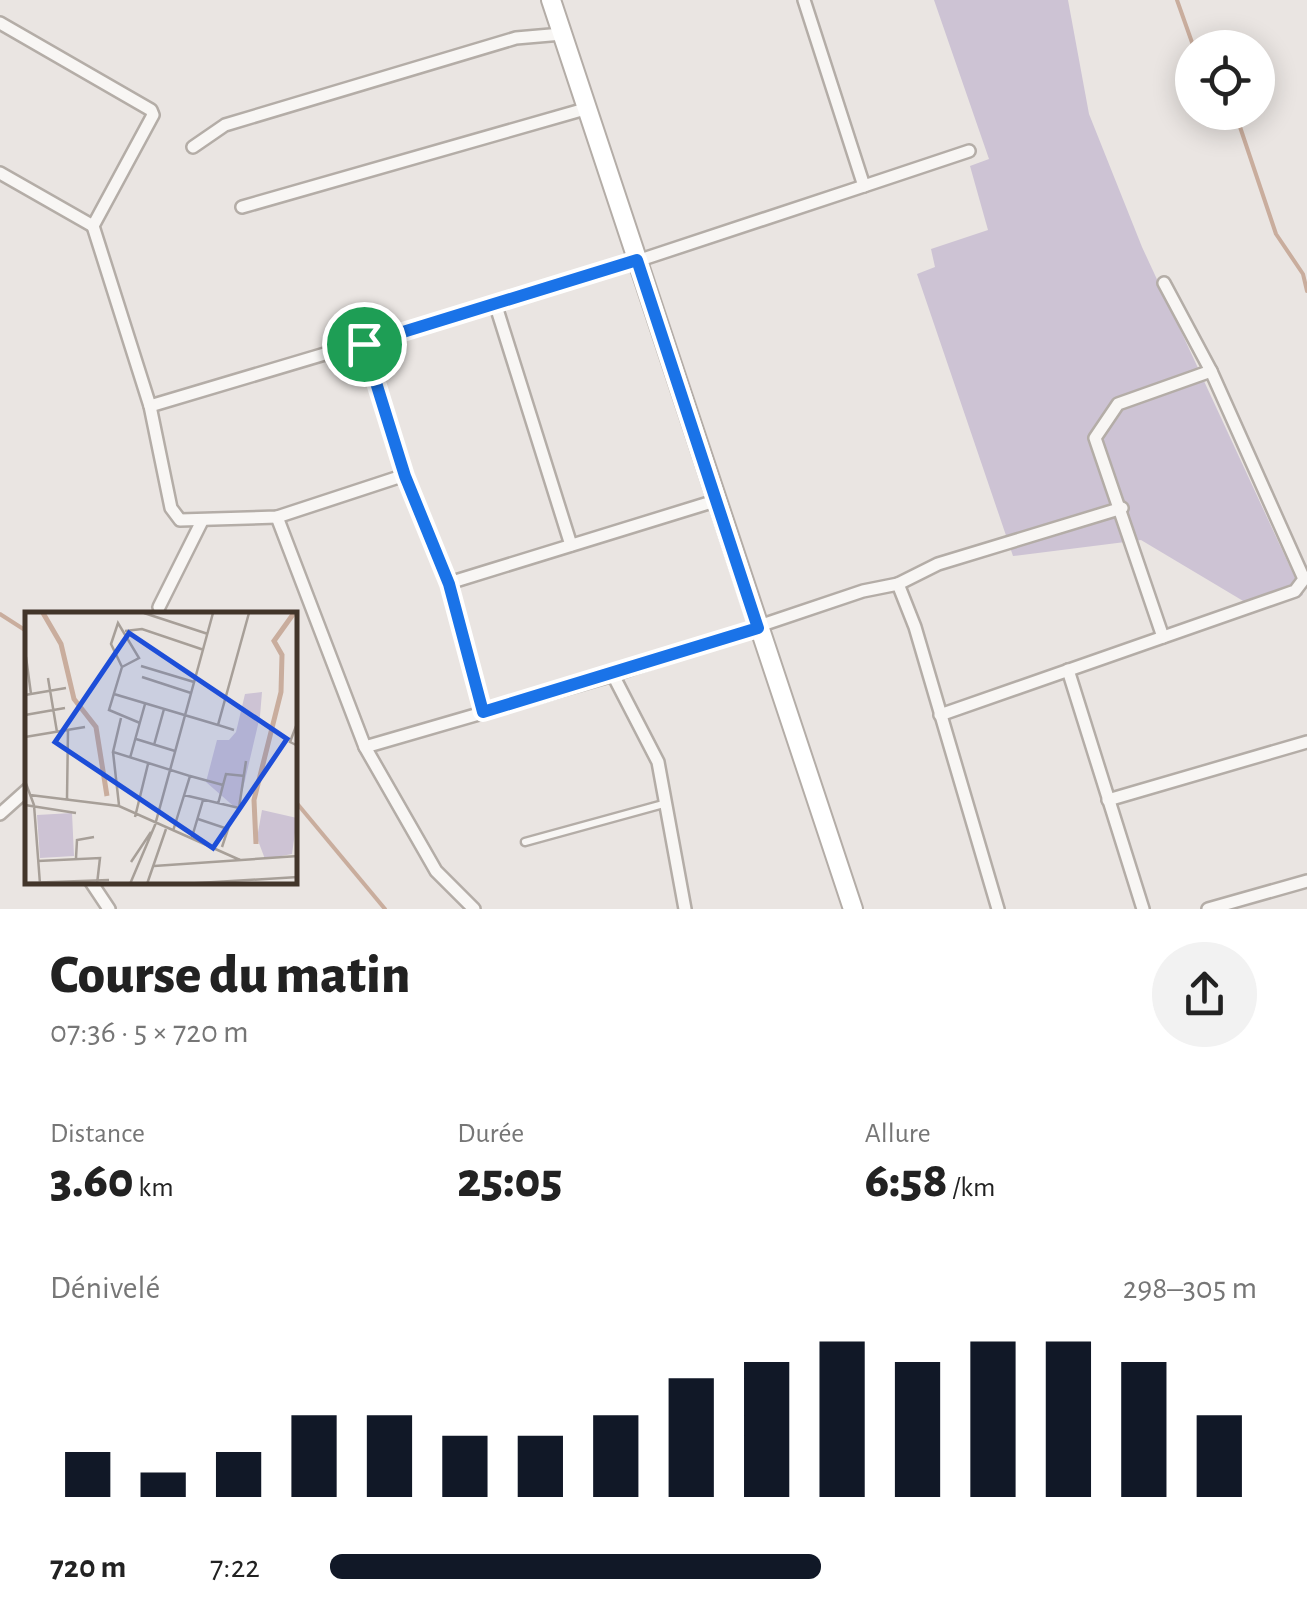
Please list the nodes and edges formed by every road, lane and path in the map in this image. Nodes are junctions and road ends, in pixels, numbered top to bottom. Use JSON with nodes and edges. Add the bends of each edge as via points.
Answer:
{"nodes":[{"id":1,"x":551,"y":0,"type":"edge"},
{"id":2,"x":804,"y":0,"type":"edge"},
{"id":3,"x":0,"y":24,"type":"edge"},
{"id":4,"x":562,"y":34,"type":"junction"},
{"id":5,"x":585,"y":109,"type":"junction"},
{"id":6,"x":193,"y":147,"type":"dead end"},
{"id":7,"x":970,"y":151,"type":"dead end"},
{"id":8,"x":0,"y":173,"type":"edge"},
{"id":9,"x":864,"y":186,"type":"junction"},
{"id":10,"x":242,"y":208,"type":"dead end"},
{"id":11,"x":94,"y":226,"type":"junction"},
{"id":12,"x":637,"y":260,"type":"junction"},
{"id":13,"x":1164,"y":283,"type":"dead end"},
{"id":14,"x":496,"y":303,"type":"junction"},
{"id":15,"x":364,"y":344,"type":"junction"},
{"id":16,"x":1211,"y":371,"type":"junction"},
{"id":17,"x":150,"y":406,"type":"junction"},
{"id":18,"x":405,"y":476,"type":"junction"},
{"id":19,"x":715,"y":500,"type":"junction"},
{"id":20,"x":1122,"y":508,"type":"junction"},
{"id":21,"x":278,"y":517,"type":"junction"},
{"id":22,"x":202,"y":521,"type":"junction"},
{"id":23,"x":571,"y":545,"type":"junction"},
{"id":24,"x":449,"y":584,"type":"junction"},
{"id":25,"x":898,"y":584,"type":"junction"},
{"id":26,"x":159,"y":608,"type":"dead end"},
{"id":27,"x":758,"y":628,"type":"junction"},
{"id":28,"x":1164,"y":637,"type":"junction"},
{"id":29,"x":1068,"y":670,"type":"junction"},
{"id":30,"x":612,"y":675,"type":"junction"},
{"id":31,"x":483,"y":712,"type":"junction"},
{"id":32,"x":940,"y":716,"type":"junction"},
{"id":33,"x":1307,"y":742,"type":"edge"},
{"id":34,"x":365,"y":747,"type":"junction"},
{"id":35,"x":25,"y":795,"type":"edge"},
{"id":36,"x":1108,"y":800,"type":"junction"},
{"id":37,"x":668,"y":803,"type":"junction"},
{"id":38,"x":0,"y":814,"type":"edge"},
{"id":39,"x":524,"y":842,"type":"dead end"},
{"id":40,"x":1307,"y":881,"type":"edge"},
{"id":41,"x":92,"y":884,"type":"edge"},
{"id":42,"x":109,"y":909,"type":"edge"},
{"id":43,"x":474,"y":909,"type":"edge"},
{"id":44,"x":685,"y":909,"type":"edge"},
{"id":45,"x":853,"y":909,"type":"edge"},
{"id":46,"x":998,"y":909,"type":"edge"},
{"id":47,"x":1142,"y":909,"type":"edge"},
{"id":48,"x":1208,"y":909,"type":"edge"}],
"edges":[{"from":1,"to":4,"type":"street"},
{"from":2,"to":9,"type":"street"},
{"from":3,"to":11,"type":"street","via":[[153,114]]},
{"from":4,"to":5,"type":"street"},
{"from":4,"to":6,"type":"street","via":[[516,38],[225,125]]},
{"from":5,"to":10,"type":"street"},
{"from":5,"to":12,"type":"street"},
{"from":7,"to":9,"type":"street"},
{"from":8,"to":11,"type":"street"},
{"from":9,"to":12,"type":"street"},
{"from":11,"to":17,"type":"street"},
{"from":12,"to":14,"type":"street"},
{"from":12,"to":19,"type":"street"},
{"from":13,"to":16,"type":"street"},
{"from":14,"to":15,"type":"street"},
{"from":14,"to":23,"type":"street"},
{"from":15,"to":17,"type":"street"},
{"from":15,"to":18,"type":"street"},
{"from":16,"to":20,"type":"street","via":[[1118,404],[1101,424],[1095,438]]},
{"from":16,"to":28,"type":"street","via":[[1304,578],[1295,591]]},
{"from":17,"to":22,"type":"street","via":[[171,508],[180,520]]},
{"from":18,"to":21,"type":"street"},
{"from":18,"to":24,"type":"street"},
{"from":19,"to":23,"type":"street"},
{"from":19,"to":27,"type":"street"},
{"from":20,"to":25,"type":"street","via":[[938,564]]},
{"from":20,"to":28,"type":"street"},
{"from":21,"to":22,"type":"street"},
{"from":21,"to":34,"type":"street"},
{"from":22,"to":26,"type":"street"},
{"from":23,"to":24,"type":"street"},
{"from":24,"to":31,"type":"street"},
{"from":25,"to":27,"type":"street"},
{"from":25,"to":32,"type":"street"},
{"from":27,"to":30,"type":"street"},
{"from":27,"to":45,"type":"street"},
{"from":28,"to":29,"type":"street"},
{"from":29,"to":32,"type":"street"},
{"from":29,"to":36,"type":"street"},
{"from":30,"to":31,"type":"street"},
{"from":30,"to":37,"type":"street","via":[[658,762]]},
{"from":31,"to":34,"type":"street"},
{"from":32,"to":46,"type":"street"},
{"from":33,"to":36,"type":"street"},
{"from":34,"to":43,"type":"street","via":[[436,871]]},
{"from":35,"to":38,"type":"street"},
{"from":36,"to":47,"type":"street"},
{"from":37,"to":39,"type":"lane"},
{"from":37,"to":44,"type":"street"},
{"from":40,"to":48,"type":"street"},
{"from":41,"to":42,"type":"street"}]}
